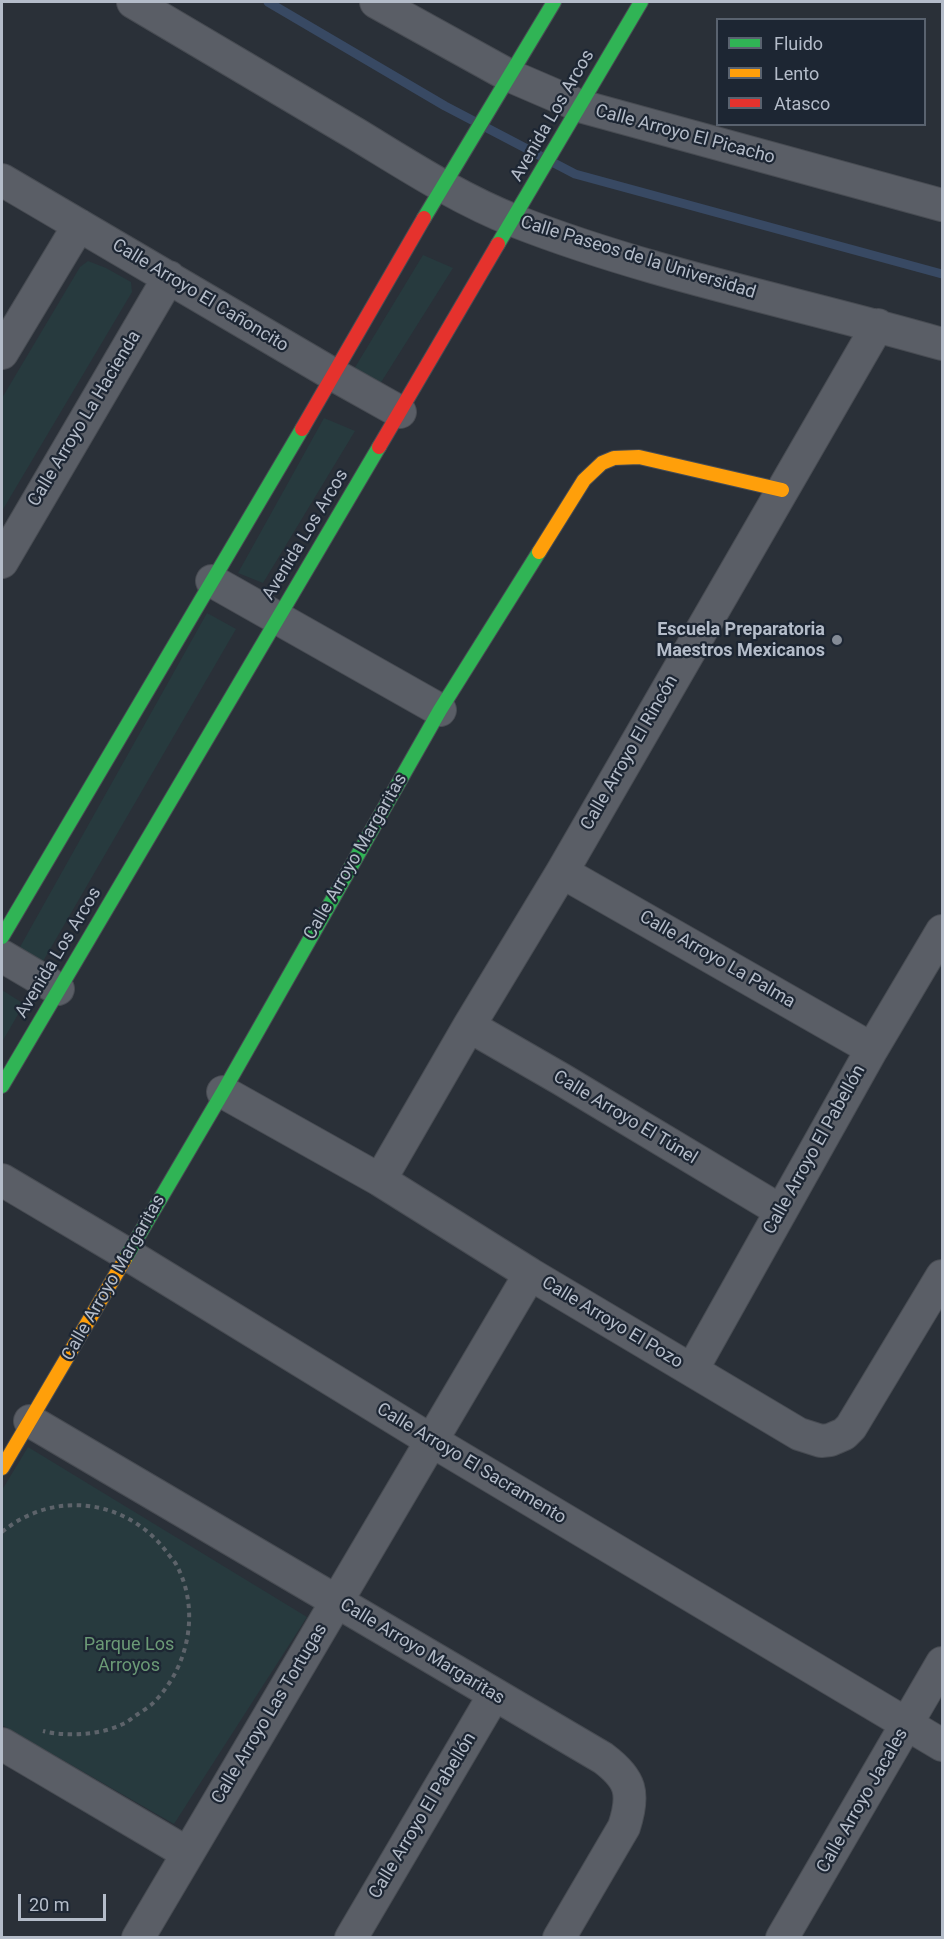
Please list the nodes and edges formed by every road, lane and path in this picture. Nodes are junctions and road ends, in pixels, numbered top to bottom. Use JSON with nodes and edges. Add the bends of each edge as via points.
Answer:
{"nodes":[{"id":1,"x":133,"y":2,"type":"edge"},
{"id":2,"x":376,"y":2,"type":"edge"},
{"id":3,"x":554,"y":2,"type":"edge"},
{"id":4,"x":641,"y":2,"type":"edge"},
{"id":5,"x":501,"y":87,"type":"junction"},
{"id":6,"x":574,"y":117,"type":"junction"},
{"id":7,"x":2,"y":180,"type":"edge"},
{"id":8,"x":442,"y":186,"type":"junction"},
{"id":9,"x":942,"y":205,"type":"edge"},
{"id":10,"x":513,"y":220,"type":"junction"},
{"id":11,"x":79,"y":225,"type":"junction"},
{"id":12,"x":169,"y":277,"type":"junction"},
{"id":13,"x":878,"y":325,"type":"junction"},
{"id":14,"x":942,"y":344,"type":"edge"},
{"id":15,"x":2,"y":353,"type":"edge"},
{"id":16,"x":334,"y":375,"type":"junction"},
{"id":17,"x":400,"y":412,"type":"junction"},
{"id":18,"x":782,"y":490,"type":"junction"},
{"id":19,"x":2,"y":562,"type":"edge"},
{"id":20,"x":212,"y":581,"type":"junction"},
{"id":21,"x":278,"y":618,"type":"junction"},
{"id":22,"x":440,"y":710,"type":"junction"},
{"id":23,"x":562,"y":872,"type":"junction"},
{"id":24,"x":942,"y":930,"type":"edge"},
{"id":25,"x":2,"y":937,"type":"edge"},
{"id":26,"x":2,"y":956,"type":"edge"},
{"id":27,"x":58,"y":989,"type":"junction"},
{"id":28,"x":469,"y":1026,"type":"junction"},
{"id":29,"x":873,"y":1049,"type":"junction"},
{"id":30,"x":2,"y":1086,"type":"edge"},
{"id":31,"x":223,"y":1092,"type":"junction"},
{"id":32,"x":2,"y":1180,"type":"edge"},
{"id":33,"x":380,"y":1180,"type":"junction"},
{"id":34,"x":781,"y":1211,"type":"junction"},
{"id":35,"x":127,"y":1254,"type":"junction"},
{"id":36,"x":530,"y":1274,"type":"junction"},
{"id":37,"x":942,"y":1276,"type":"edge"},
{"id":38,"x":692,"y":1370,"type":"junction"},
{"id":39,"x":30,"y":1421,"type":"junction"},
{"id":40,"x":432,"y":1441,"type":"junction"},
{"id":41,"x":2,"y":1468,"type":"edge"},
{"id":42,"x":2,"y":1532,"type":"edge"},
{"id":43,"x":337,"y":1603,"type":"junction"},
{"id":44,"x":942,"y":1664,"type":"edge"},
{"id":45,"x":494,"y":1695,"type":"junction"},
{"id":46,"x":907,"y":1724,"type":"junction"},
{"id":47,"x":36,"y":1728,"type":"dead end"},
{"id":48,"x":2,"y":1744,"type":"edge"},
{"id":49,"x":942,"y":1745,"type":"edge"},
{"id":50,"x":187,"y":1853,"type":"junction"},
{"id":51,"x":138,"y":1938,"type":"edge"},
{"id":52,"x":351,"y":1938,"type":"edge"},
{"id":53,"x":559,"y":1938,"type":"edge"},
{"id":54,"x":782,"y":1938,"type":"edge"}],
"edges":[{"from":1,"to":8,"type":"street","name":"Calle Paseos de la Universidad"},
{"from":2,"to":5,"type":"street","name":"Calle Arroyo El Picacho"},
{"from":3,"to":5,"type":"street"},
{"from":4,"to":6,"type":"street","name":"Avenida Los Arcos"},
{"from":5,"to":6,"type":"street","name":"Calle Arroyo El Picacho"},
{"from":5,"to":8,"type":"street"},
{"from":6,"to":9,"type":"street","name":"Calle Arroyo El Picacho"},
{"from":6,"to":10,"type":"street","name":"Avenida Los Arcos"},
{"from":7,"to":11,"type":"street","name":"Calle Arroyo El Cañoncito"},
{"from":8,"to":10,"type":"street","name":"Calle Paseos de la Universidad"},
{"from":8,"to":16,"type":"street"},
{"from":10,"to":13,"type":"street","name":"Calle Paseos de la Universidad","via":[[690,277]]},
{"from":10,"to":17,"type":"street","name":"Avenida Los Arcos"},
{"from":11,"to":12,"type":"street","name":"Calle Arroyo El Cañoncito"},
{"from":11,"to":15,"type":"street"},
{"from":12,"to":16,"type":"street","name":"Calle Arroyo El Cañoncito"},
{"from":12,"to":19,"type":"street","name":"Calle Arroyo La Hacienda"},
{"from":13,"to":14,"type":"street","name":"Calle Paseos de la Universidad"},
{"from":13,"to":18,"type":"street","name":"Calle Arroyo El Rincón"},
{"from":16,"to":17,"type":"street","name":"Calle Arroyo El Cañoncito"},
{"from":16,"to":20,"type":"street"},
{"from":17,"to":21,"type":"street","name":"Avenida Los Arcos"},
{"from":18,"to":22,"type":"street","name":"Calle Arroyo Margaritas","via":[[639,457],[608,459],[594,467]]},
{"from":18,"to":23,"type":"street","name":"Calle Arroyo El Rincón"},
{"from":20,"to":21,"type":"street"},
{"from":20,"to":25,"type":"street"},
{"from":21,"to":22,"type":"street"},
{"from":21,"to":27,"type":"street","name":"Avenida Los Arcos"},
{"from":22,"to":31,"type":"street","name":"Calle Arroyo Margaritas"},
{"from":23,"to":28,"type":"street","name":"Calle Arroyo El Rincón"},
{"from":23,"to":29,"type":"street","name":"Calle Arroyo La Palma"},
{"from":24,"to":29,"type":"street","name":"Calle Arroyo El Pabellón"},
{"from":26,"to":27,"type":"street"},
{"from":27,"to":30,"type":"street","name":"Avenida Los Arcos"},
{"from":28,"to":33,"type":"street","name":"Calle Arroyo El Rincón"},
{"from":28,"to":34,"type":"street","name":"Calle Arroyo El Túnel"},
{"from":29,"to":34,"type":"street","name":"Calle Arroyo El Pabellón"},
{"from":31,"to":33,"type":"street","name":"Calle Arroyo El Pozo"},
{"from":31,"to":35,"type":"street","name":"Calle Arroyo Margaritas"},
{"from":32,"to":35,"type":"street","name":"Calle Arroyo El Sacramento"},
{"from":33,"to":36,"type":"street","name":"Calle Arroyo El Pozo"},
{"from":34,"to":38,"type":"street","name":"Calle Arroyo El Pabellón"},
{"from":35,"to":39,"type":"street","name":"Calle Arroyo Margaritas"},
{"from":35,"to":40,"type":"street","name":"Calle Arroyo El Sacramento"},
{"from":36,"to":38,"type":"street","name":"Calle Arroyo El Pozo"},
{"from":36,"to":40,"type":"street","name":"Calle Arroyo Las Tortugas"},
{"from":37,"to":38,"type":"street","name":"Calle Arroyo El Pozo","via":[[851,1427],[838,1438],[821,1442],[799,1434]]},
{"from":39,"to":41,"type":"street","name":"Calle Arroyo Margaritas"},
{"from":39,"to":43,"type":"street","name":"Calle Arroyo Margaritas"},
{"from":40,"to":43,"type":"street","name":"Calle Arroyo Las Tortugas"},
{"from":40,"to":46,"type":"street","name":"Calle Arroyo El Sacramento"},
{"from":42,"to":47,"type":"path","via":[[17,1520],[52,1507],[88,1505],[124,1515],[155,1536],[177,1565],[189,1600],[186,1646],[177,1672],[155,1702],[123,1725],[85,1735]]},
{"from":43,"to":45,"type":"street","name":"Calle Arroyo Margaritas"},
{"from":43,"to":50,"type":"street","name":"Calle Arroyo Las Tortugas"},
{"from":44,"to":46,"type":"street","name":"Calle Arroyo Jacales"},
{"from":45,"to":52,"type":"street","name":"Calle Arroyo El Pabellón"},
{"from":45,"to":53,"type":"street","name":"Calle Arroyo Margaritas","via":[[603,1758],[624,1777],[630,1789],[624,1827]]},
{"from":46,"to":49,"type":"street","name":"Calle Arroyo El Sacramento"},
{"from":46,"to":54,"type":"street","name":"Calle Arroyo Jacales"},
{"from":48,"to":50,"type":"street"},
{"from":50,"to":51,"type":"street","name":"Calle Arroyo Las Tortugas"}]}
